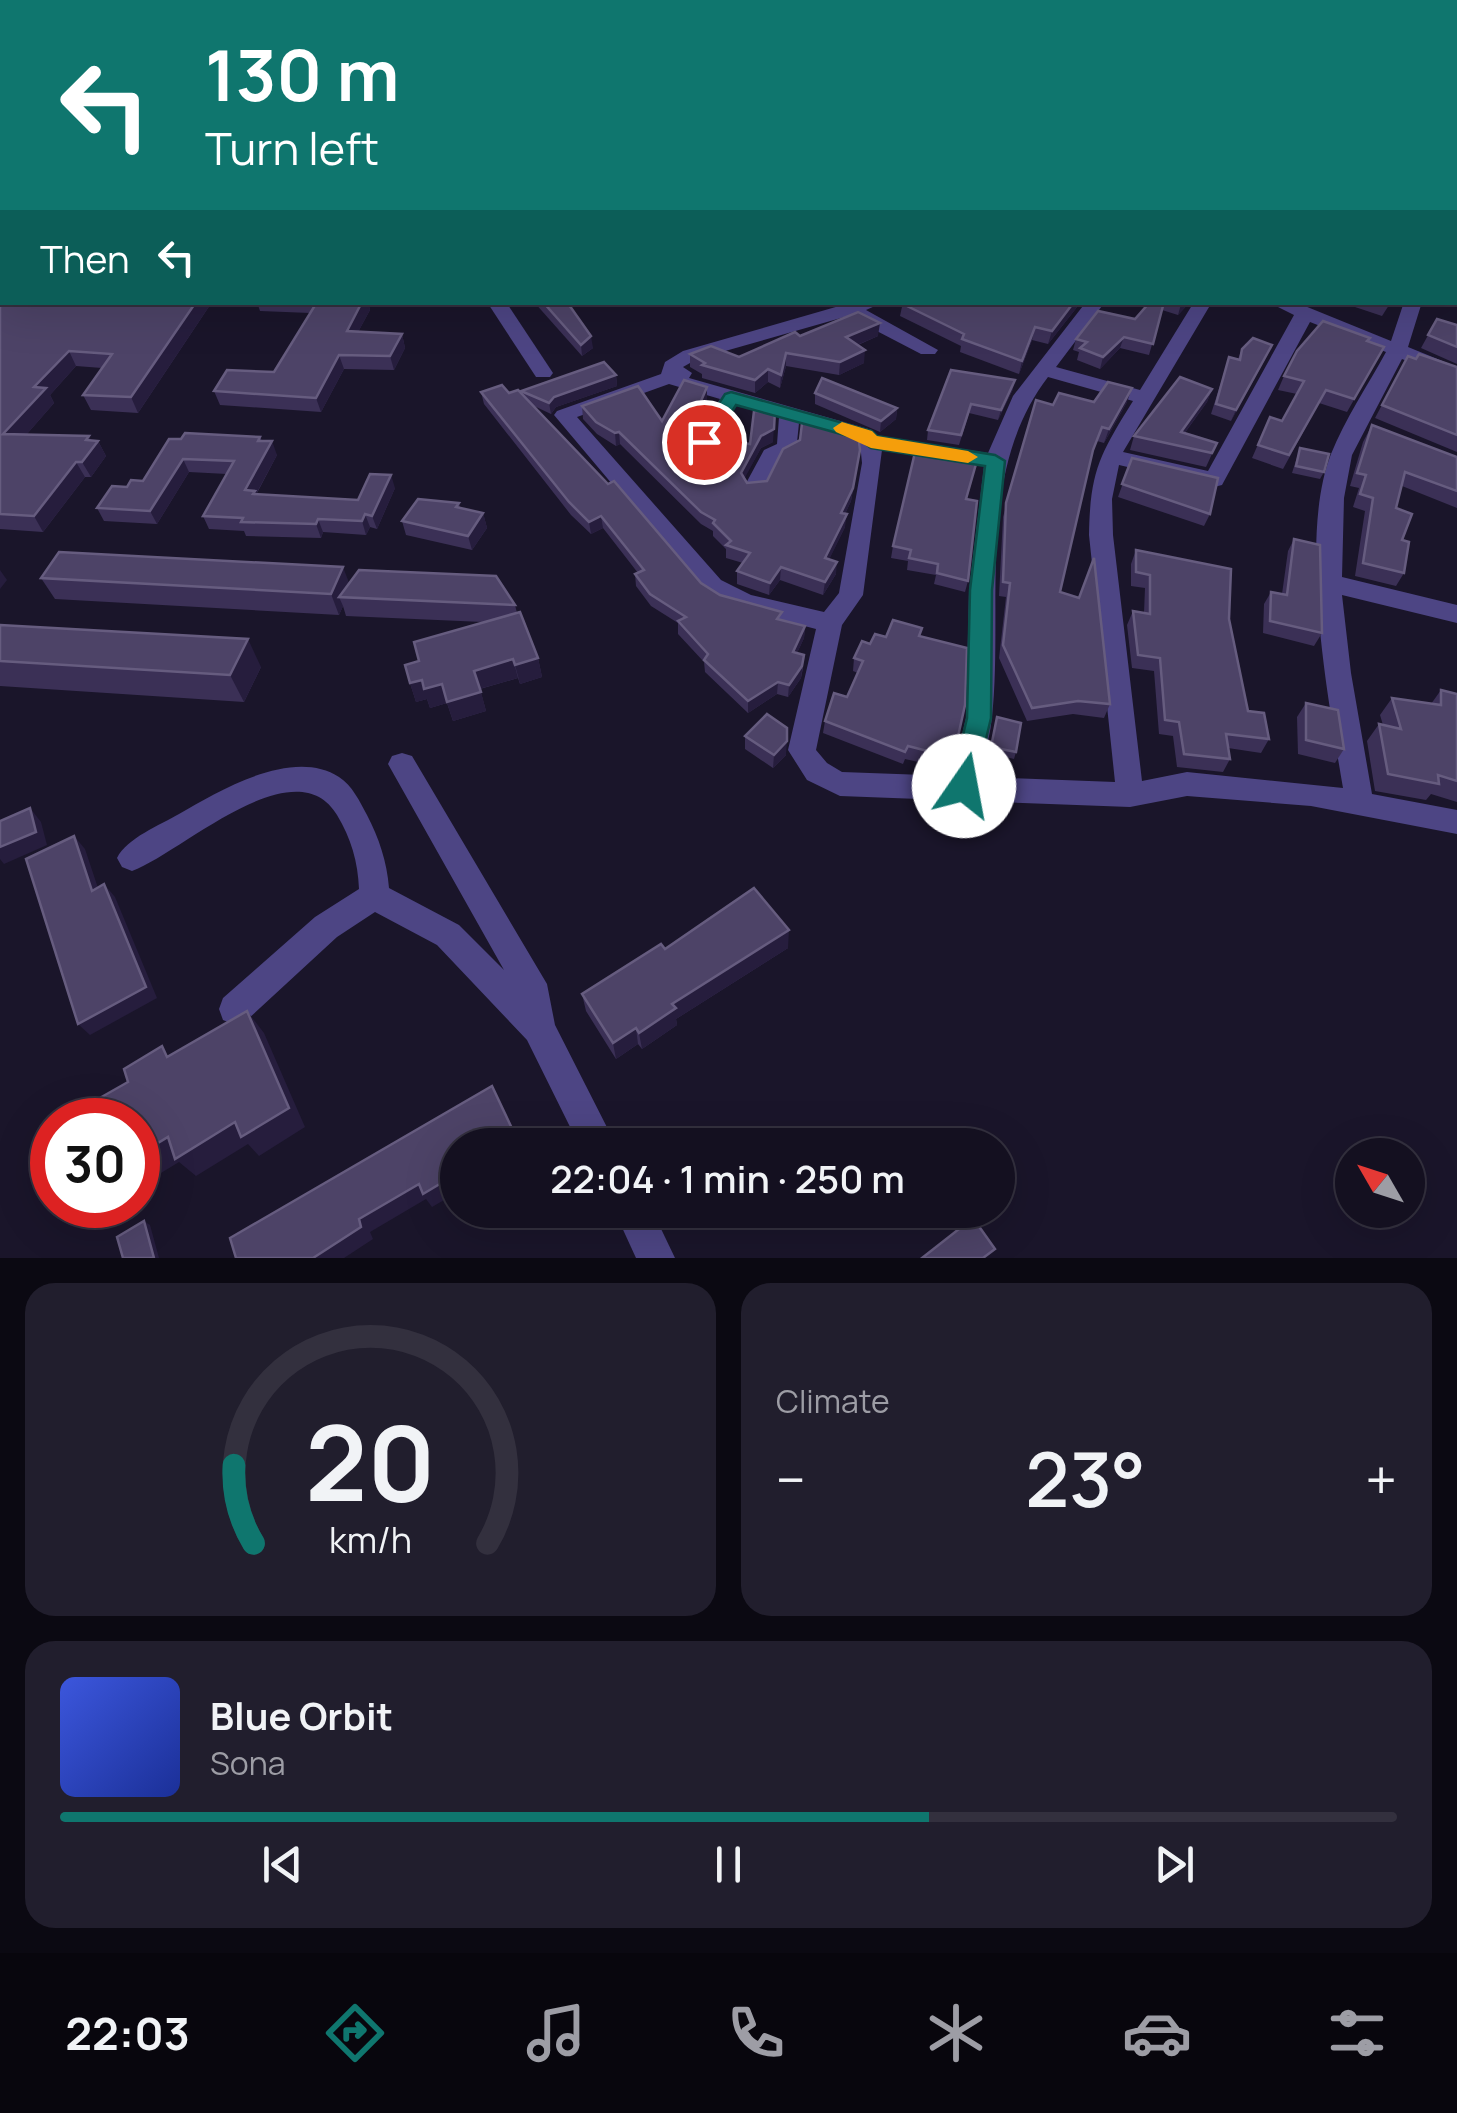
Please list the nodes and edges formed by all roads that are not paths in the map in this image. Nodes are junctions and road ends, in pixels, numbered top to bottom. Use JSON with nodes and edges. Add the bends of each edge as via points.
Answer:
{"nodes":[{"id":1,"x":498,"y":305,"type":"edge"},
{"id":2,"x":1094,"y":305,"type":"edge"},
{"id":3,"x":1201,"y":305,"type":"edge"},
{"id":4,"x":1285,"y":305,"type":"edge"},
{"id":5,"x":1412,"y":305,"type":"edge"},
{"id":6,"x":849,"y":307,"type":"edge"},
{"id":7,"x":1306,"y":313,"type":"junction"},
{"id":8,"x":1398,"y":348,"type":"junction"},
{"id":9,"x":928,"y":350,"type":"dead end"},
{"id":10,"x":1043,"y":369,"type":"junction"},
{"id":11,"x":543,"y":373,"type":"dead end"},
{"id":12,"x":682,"y":373,"type":"junction"},
{"id":13,"x":1457,"y":374,"type":"edge"},
{"id":14,"x":731,"y":398,"type":"junction"},
{"id":15,"x":1144,"y":398,"type":"junction"},
{"id":16,"x":789,"y":412,"type":"junction"},
{"id":17,"x":704,"y":442,"type":"edge"},
{"id":18,"x":871,"y":442,"type":"junction"},
{"id":19,"x":1110,"y":456,"type":"junction"},
{"id":20,"x":995,"y":461,"type":"junction"},
{"id":21,"x":756,"y":487,"type":"edge"},
{"id":22,"x":1329,"y":583,"type":"junction"},
{"id":23,"x":1457,"y":614,"type":"edge"},
{"id":24,"x":830,"y":623,"type":"junction"},
{"id":25,"x":402,"y":764,"type":"dead end"},
{"id":26,"x":964,"y":786,"type":"junction"},
{"id":27,"x":1130,"y":796,"type":"junction"},
{"id":28,"x":1360,"y":803,"type":"junction"},
{"id":29,"x":1457,"y":822,"type":"edge"},
{"id":30,"x":132,"y":858,"type":"dead end"},
{"id":31,"x":374,"y":896,"type":"junction"},
{"id":32,"x":235,"y":1010,"type":"dead end"},
{"id":33,"x":538,"y":1028,"type":"junction"},
{"id":34,"x":589,"y":1128,"type":"edge"},
{"id":35,"x":641,"y":1228,"type":"edge"},
{"id":36,"x":656,"y":1258,"type":"edge"}],
"edges":[{"from":1,"to":11,"type":"street"},
{"from":2,"to":10,"type":"street"},
{"from":3,"to":15,"type":"street"},
{"from":4,"to":7,"type":"street"},
{"from":5,"to":8,"type":"street"},
{"from":6,"to":9,"type":"street"},
{"from":6,"to":12,"type":"street","via":[[690,356],[672,366],[670,373]]},
{"from":7,"to":8,"type":"street"},
{"from":7,"to":19,"type":"street","via":[[1214,480]]},
{"from":8,"to":13,"type":"street"},
{"from":8,"to":22,"type":"street","via":[[1367,427],[1337,474]]},
{"from":10,"to":15,"type":"street"},
{"from":10,"to":20,"type":"street"},
{"from":12,"to":14,"type":"street","via":[[675,380]]},
{"from":12,"to":24,"type":"street","via":[[564,415],[712,586],[744,602]]},
{"from":14,"to":16,"type":"street"},
{"from":14,"to":17,"type":"street"},
{"from":15,"to":19,"type":"street"},
{"from":16,"to":18,"type":"street"},
{"from":16,"to":21,"type":"street","via":[[788,447],[772,455]]},
{"from":18,"to":20,"type":"street"},
{"from":18,"to":24,"type":"street","via":[[851,594]]},
{"from":19,"to":27,"type":"street","via":[[1101,535]]},
{"from":20,"to":26,"type":"street","via":[[981,590],[979,718]]},
{"from":22,"to":23,"type":"street"},
{"from":22,"to":28,"type":"street"},
{"from":24,"to":26,"type":"street","via":[[802,750],[810,768],[840,784]]},
{"from":25,"to":33,"type":"street","via":[[536,994]]},
{"from":26,"to":27,"type":"street"},
{"from":27,"to":28,"type":"street","via":[[1186,784]]},
{"from":28,"to":29,"type":"street"},
{"from":30,"to":31,"type":"street","via":[[224,804],[306,778],[326,782],[343,799],[369,844]]},
{"from":31,"to":32,"type":"street","via":[[326,927]]},
{"from":31,"to":33,"type":"street","via":[[448,935]]},
{"from":33,"to":34,"type":"street"},
{"from":35,"to":36,"type":"street"}]}
